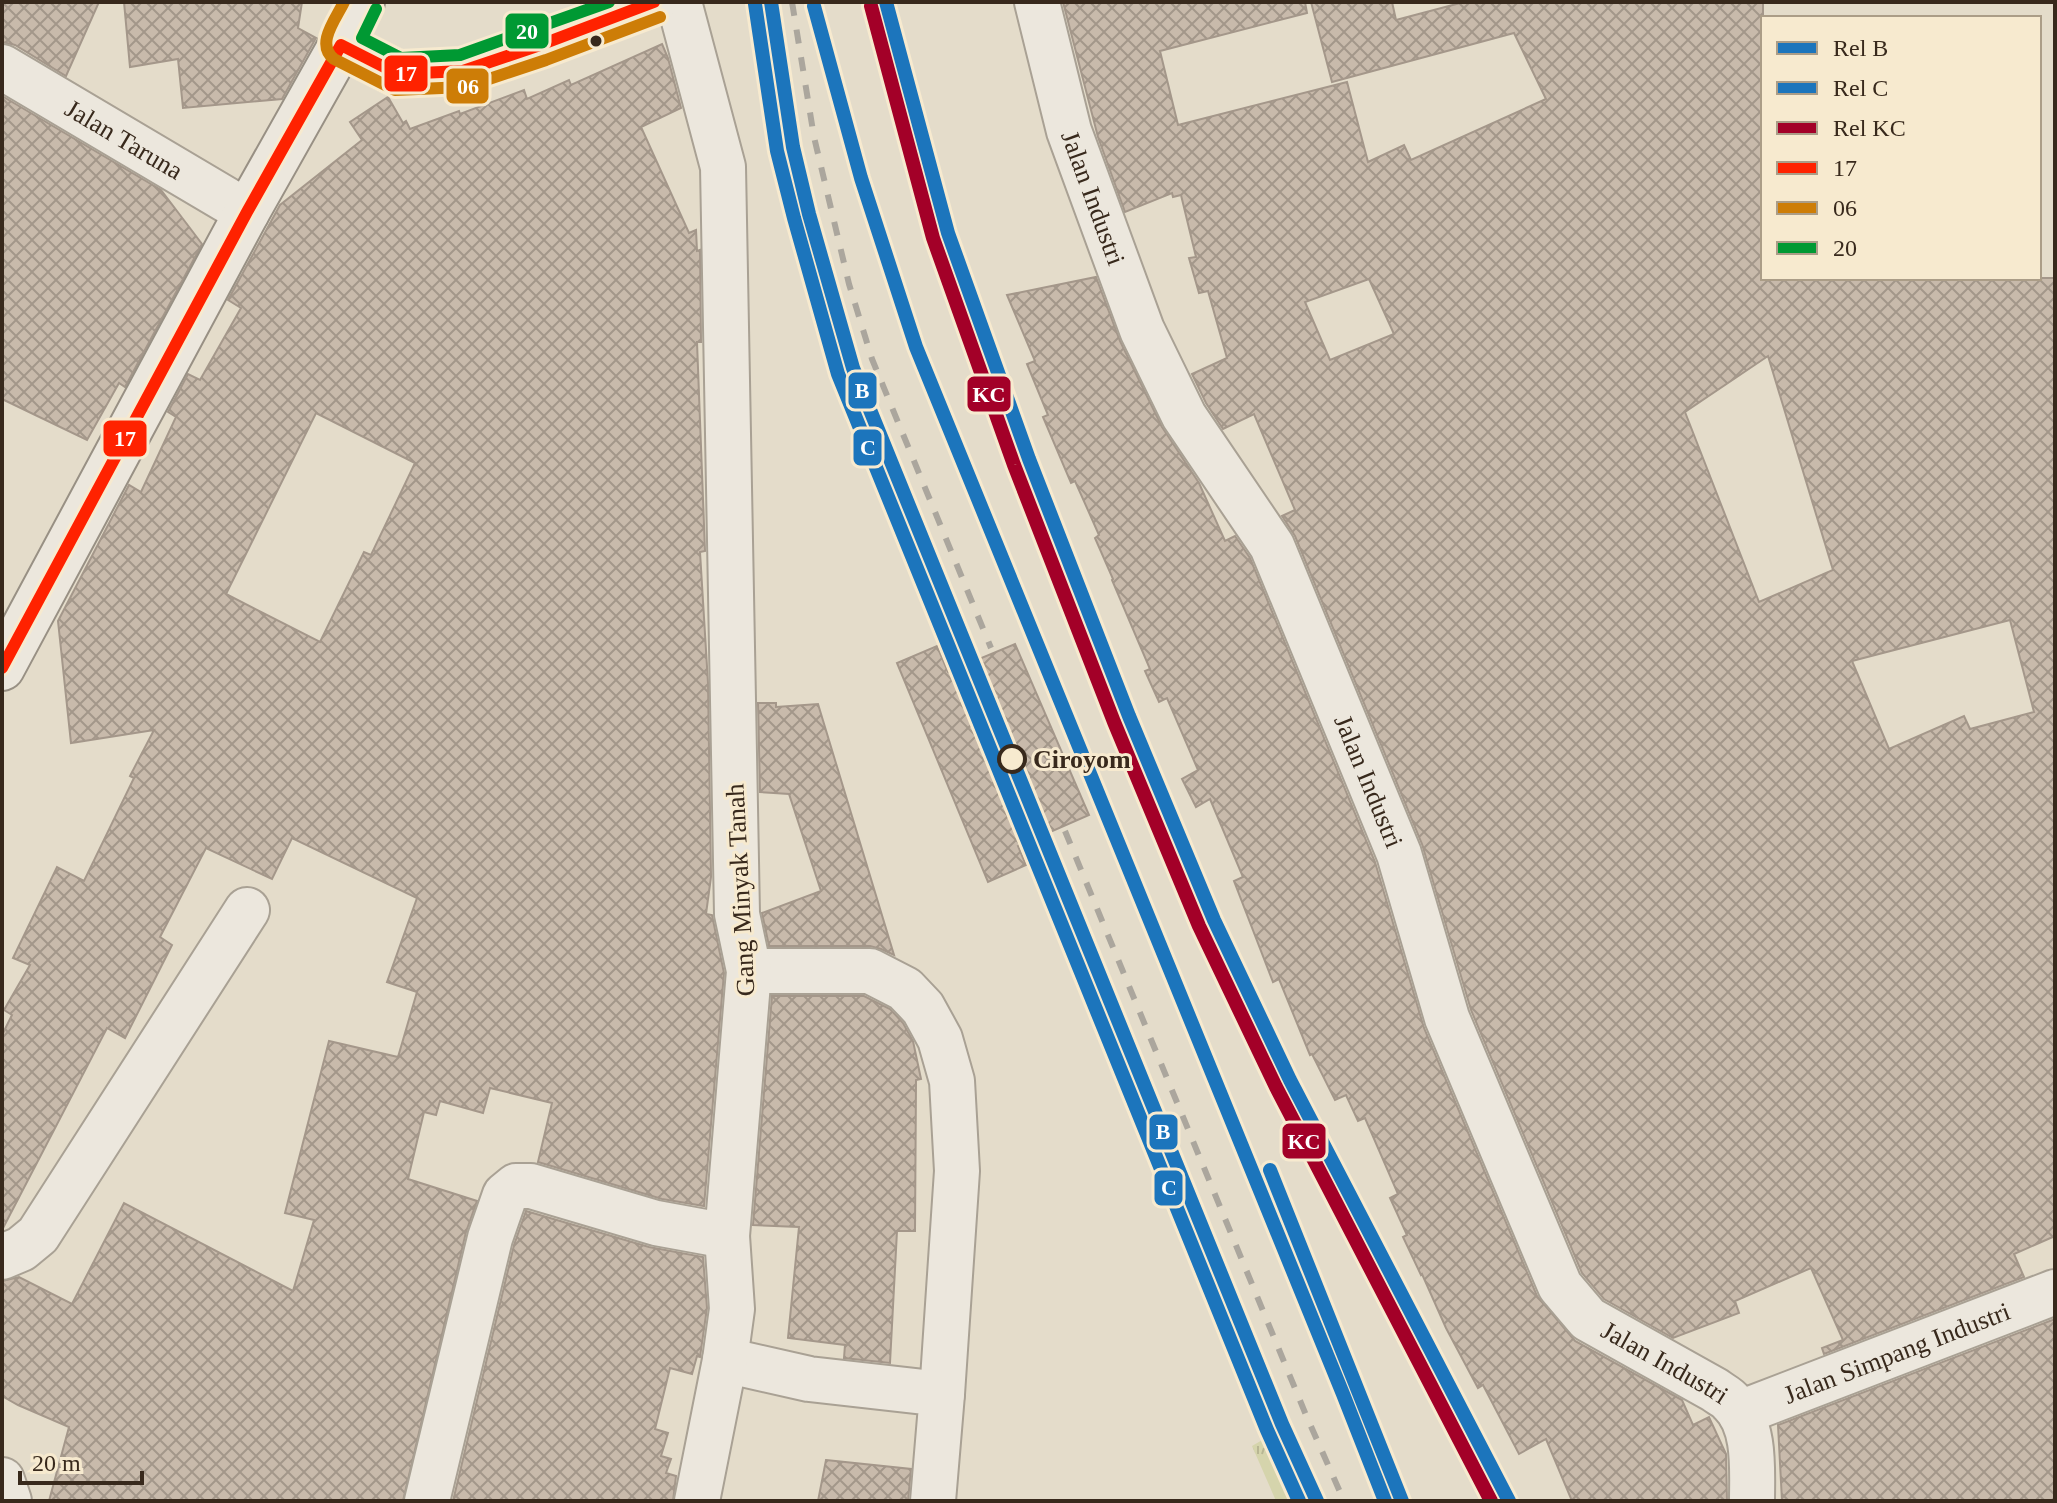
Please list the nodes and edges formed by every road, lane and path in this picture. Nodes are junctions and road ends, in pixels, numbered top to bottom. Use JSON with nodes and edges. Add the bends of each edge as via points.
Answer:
{"nodes":[{"id":1,"x":362,"y":2,"type":"edge"},
{"id":2,"x":654,"y":2,"type":"edge"},
{"id":3,"x":679,"y":2,"type":"edge"},
{"id":4,"x":1037,"y":2,"type":"edge"},
{"id":5,"x":341,"y":45,"type":"junction"},
{"id":6,"x":2,"y":67,"type":"edge"},
{"id":7,"x":247,"y":212,"type":"junction"},
{"id":8,"x":2,"y":668,"type":"edge"},
{"id":9,"x":247,"y":910,"type":"dead end"},
{"id":10,"x":749,"y":971,"type":"junction"},
{"id":11,"x":727,"y":1236,"type":"junction"},
{"id":12,"x":2,"y":1257,"type":"edge"},
{"id":13,"x":2055,"y":1292,"type":"edge"},
{"id":14,"x":725,"y":1360,"type":"junction"},
{"id":15,"x":942,"y":1394,"type":"junction"},
{"id":16,"x":1740,"y":1413,"type":"junction"},
{"id":17,"x":2,"y":1480,"type":"edge"},
{"id":18,"x":9,"y":1501,"type":"edge"},
{"id":19,"x":427,"y":1501,"type":"edge"},
{"id":20,"x":697,"y":1501,"type":"edge"},
{"id":21,"x":933,"y":1501,"type":"edge"},
{"id":22,"x":1752,"y":1501,"type":"edge"}],
"edges":[{"from":1,"to":5,"type":"street"},
{"from":2,"to":5,"type":"street","via":[[463,71],[398,74]]},
{"from":3,"to":10,"type":"street","name":"Gang Minyak Tanah","via":[[723,167],[737,914]]},
{"from":4,"to":16,"type":"street","name":"Jalan Industri","via":[[1069,131],[1142,330],[1184,416],[1272,546],[1399,854],[1447,1018],[1560,1286],[1588,1319],[1715,1390]]},
{"from":5,"to":7,"type":"street"},
{"from":6,"to":7,"type":"street","name":"Jalan Taruna"},
{"from":7,"to":8,"type":"street"},
{"from":9,"to":12,"type":"street","via":[[38,1235]]},
{"from":10,"to":11,"type":"street","name":"Gang Minyak Tanah"},
{"from":10,"to":15,"type":"street","via":[[870,971],[905,989],[940,1039],[952,1081],[957,1171]]},
{"from":11,"to":14,"type":"street","name":"Gang Minyak Tanah","via":[[732,1309]]},
{"from":11,"to":19,"type":"street","via":[[656,1223],[531,1186],[516,1186],[505,1195]]},
{"from":13,"to":16,"type":"street","name":"Jalan Simpang Industri"},
{"from":14,"to":15,"type":"street","via":[[809,1379]]},
{"from":14,"to":20,"type":"street","name":"Gang Minyak Tanah"},
{"from":15,"to":21,"type":"street"},
{"from":16,"to":22,"type":"street","name":"Jalan Industri","via":[[1749,1436]]},
{"from":17,"to":18,"type":"street"}]}
